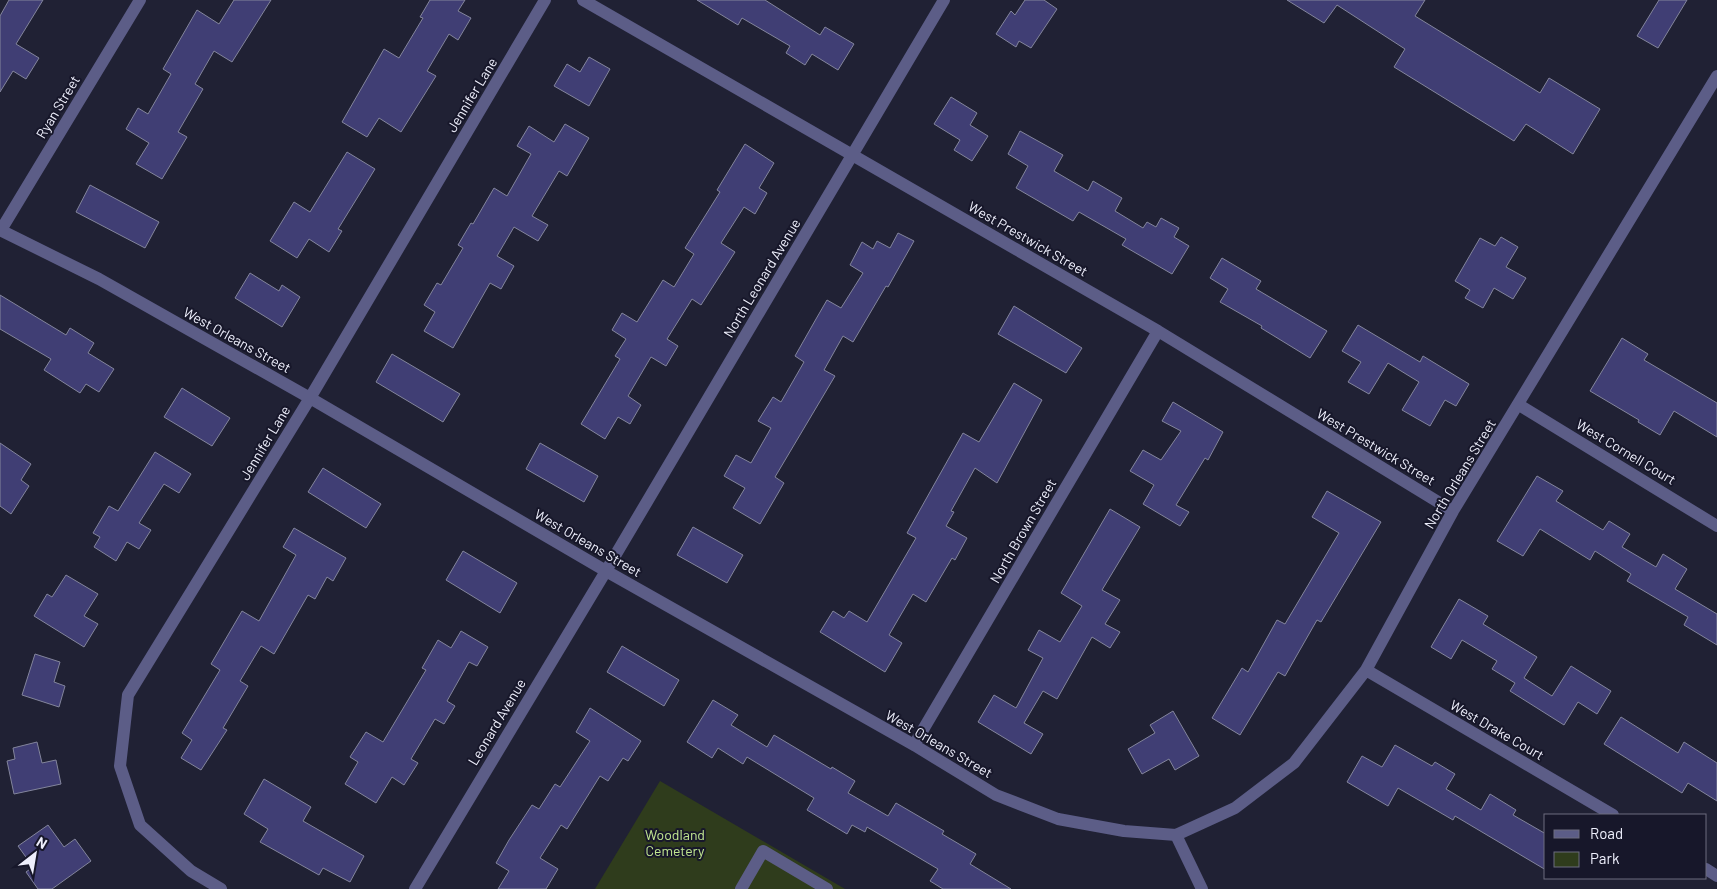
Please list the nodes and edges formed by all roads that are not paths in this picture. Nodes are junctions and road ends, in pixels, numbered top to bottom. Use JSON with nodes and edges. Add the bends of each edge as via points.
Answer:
{"nodes":[{"id":1,"x":140,"y":0,"type":"edge"},
{"id":2,"x":545,"y":0,"type":"edge"},
{"id":3,"x":583,"y":0,"type":"edge"},
{"id":4,"x":944,"y":0,"type":"edge"},
{"id":5,"x":1717,"y":76,"type":"edge"},
{"id":6,"x":852,"y":155,"type":"junction"},
{"id":7,"x":1,"y":230,"type":"edge"},
{"id":8,"x":1158,"y":331,"type":"junction"},
{"id":9,"x":310,"y":398,"type":"junction"},
{"id":10,"x":1519,"y":405,"type":"junction"},
{"id":11,"x":1454,"y":511,"type":"junction"},
{"id":12,"x":1717,"y":526,"type":"edge"},
{"id":13,"x":606,"y":571,"type":"junction"},
{"id":14,"x":1366,"y":670,"type":"junction"},
{"id":15,"x":914,"y":745,"type":"junction"},
{"id":16,"x":1611,"y":814,"type":"edge"},
{"id":17,"x":1176,"y":835,"type":"junction"},
{"id":18,"x":221,"y":889,"type":"edge"},
{"id":19,"x":415,"y":889,"type":"edge"},
{"id":20,"x":741,"y":889,"type":"edge"},
{"id":21,"x":827,"y":889,"type":"edge"},
{"id":22,"x":1202,"y":889,"type":"edge"}],
"edges":[{"from":1,"to":7,"type":"street","name":"Ryan Street"},
{"from":2,"to":9,"type":"street","name":"Jennifer Lane"},
{"from":3,"to":6,"type":"street","name":"West Prestwick Street"},
{"from":4,"to":6,"type":"street","name":"North Leonard Avenue"},
{"from":5,"to":10,"type":"street","name":"North Orleans Street"},
{"from":6,"to":8,"type":"street","name":"West Prestwick Street"},
{"from":6,"to":13,"type":"street","name":"North Leonard Avenue"},
{"from":7,"to":9,"type":"street","name":"West Orleans Street","via":[[99,280]]},
{"from":8,"to":11,"type":"street","name":"West Prestwick Street"},
{"from":8,"to":15,"type":"street","name":"North Brown Street"},
{"from":9,"to":13,"type":"street","name":"West Orleans Street"},
{"from":9,"to":18,"type":"street","name":"Jennifer Lane","via":[[128,695],[120,766],[140,825],[191,871]]},
{"from":10,"to":11,"type":"street","name":"North Orleans Street"},
{"from":10,"to":12,"type":"street","name":"West Cornell Court"},
{"from":11,"to":14,"type":"street","name":"North Orleans Street"},
{"from":13,"to":15,"type":"street","name":"West Orleans Street"},
{"from":13,"to":19,"type":"street","name":"Leonard Avenue"},
{"from":14,"to":16,"type":"street","name":"West Drake Court"},
{"from":14,"to":17,"type":"street","name":"North Orleans Street","via":[[1294,762],[1235,808]]},
{"from":15,"to":17,"type":"street","name":"West Orleans Street","via":[[996,795],[1058,820],[1124,831]]},
{"from":17,"to":22,"type":"street"},
{"from":20,"to":21,"type":"street","via":[[763,851]]}]}
